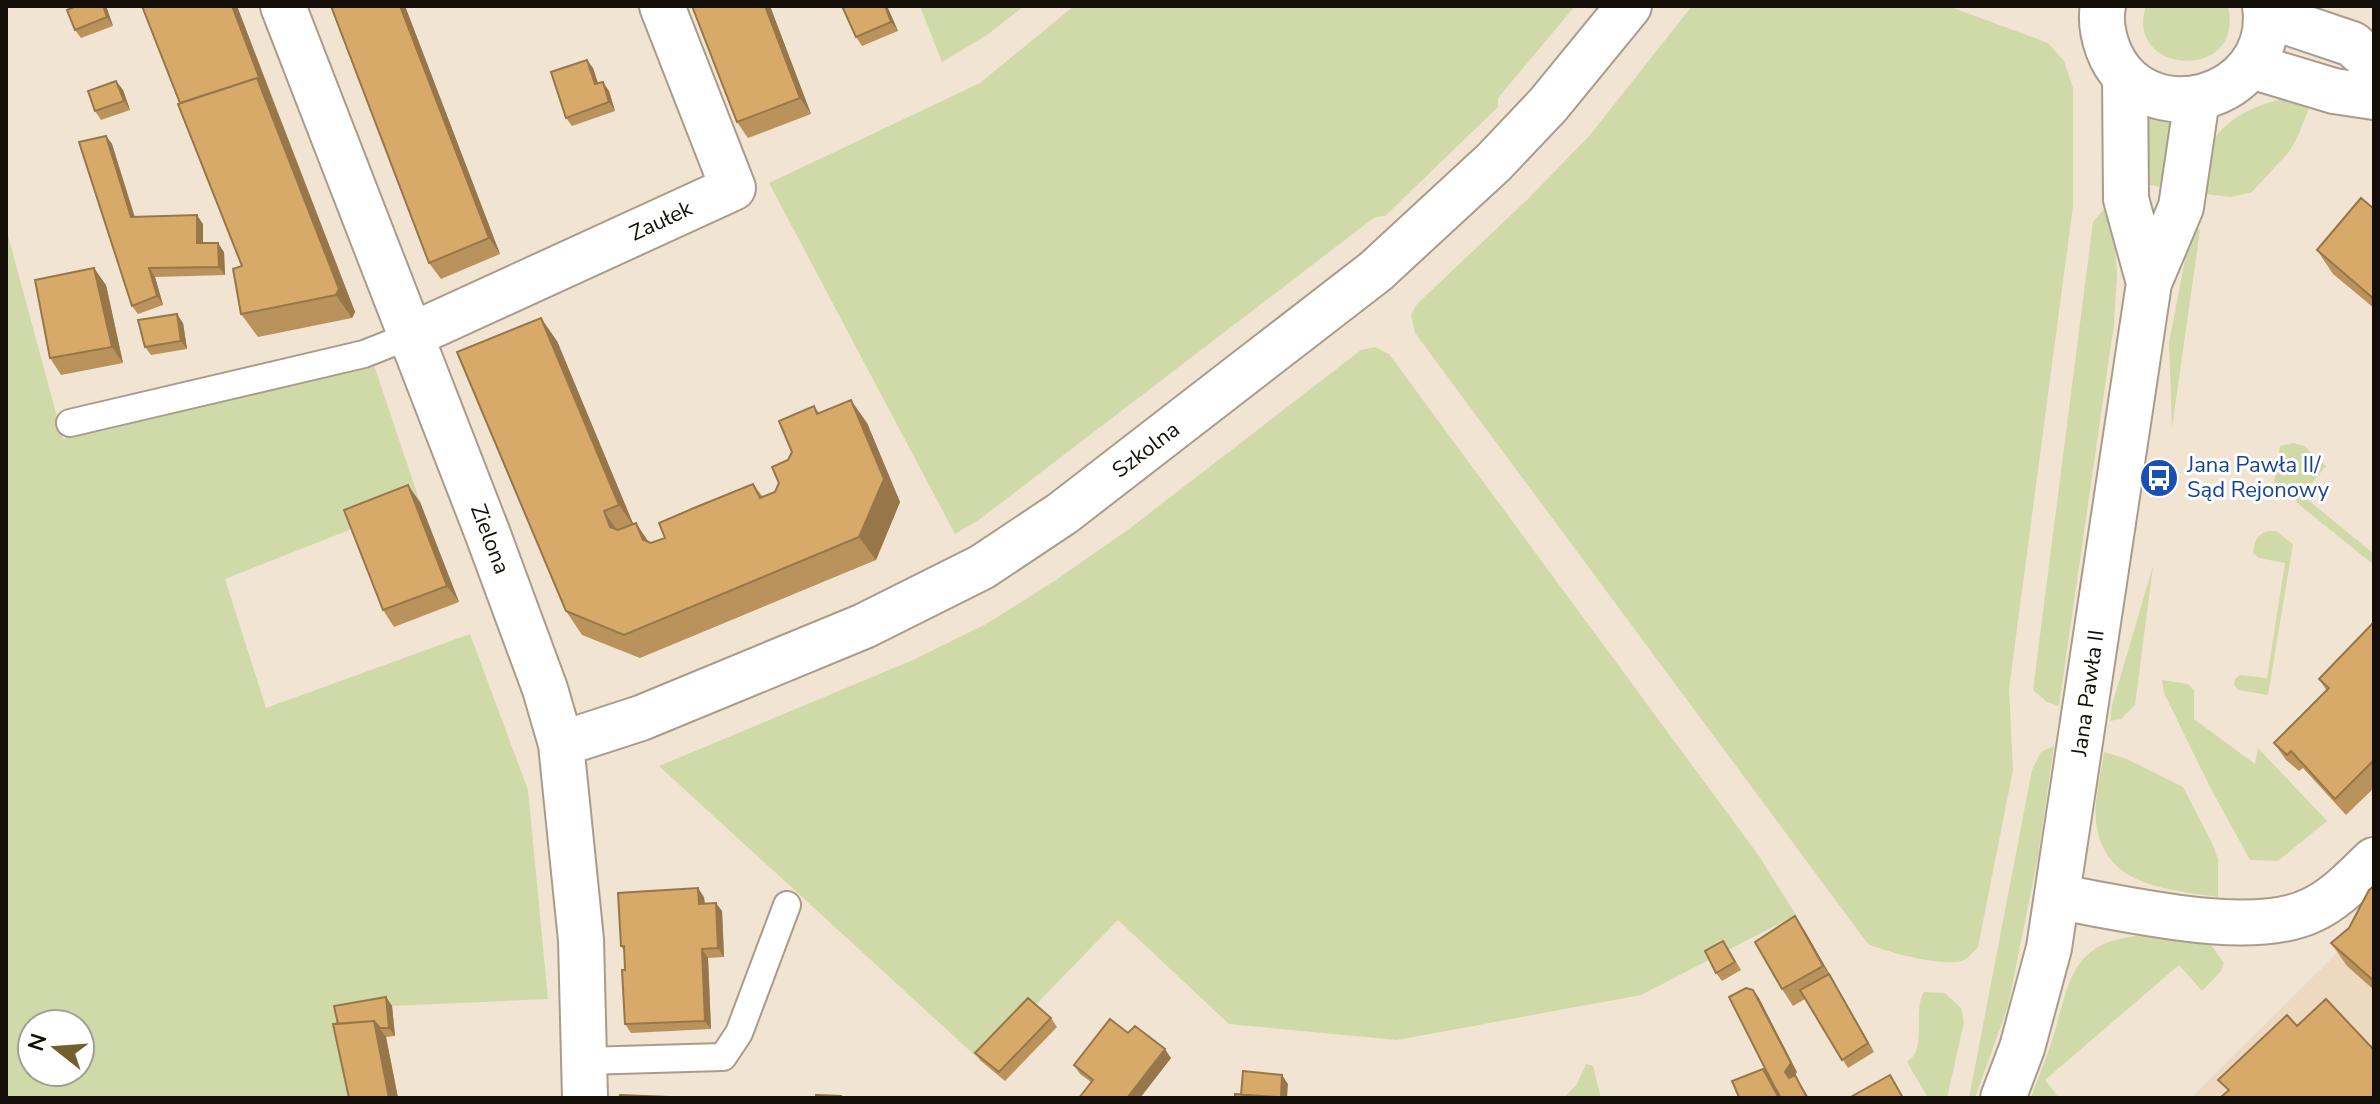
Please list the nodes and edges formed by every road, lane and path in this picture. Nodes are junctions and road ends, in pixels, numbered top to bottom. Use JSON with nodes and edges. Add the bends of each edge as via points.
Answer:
{"nodes":[{"id":1,"x":283,"y":6,"type":"edge"},
{"id":2,"x":662,"y":6,"type":"edge"},
{"id":3,"x":1629,"y":6,"type":"edge"},
{"id":4,"x":2097,"y":9,"type":"edge"},
{"id":5,"x":2266,"y":11,"type":"edge"},
{"id":6,"x":2374,"y":63,"type":"edge"},
{"id":7,"x":2251,"y":66,"type":"junction"},
{"id":8,"x":2125,"y":76,"type":"junction"},
{"id":9,"x":2374,"y":97,"type":"edge"},
{"id":10,"x":2197,"y":99,"type":"junction"},
{"id":11,"x":2149,"y":283,"type":"junction"},
{"id":12,"x":412,"y":335,"type":"junction"},
{"id":13,"x":70,"y":423,"type":"dead end"},
{"id":14,"x":561,"y":744,"type":"junction"},
{"id":15,"x":2374,"y":860,"type":"edge"},
{"id":16,"x":2058,"y":897,"type":"junction"},
{"id":17,"x":787,"y":905,"type":"dead end"},
{"id":18,"x":584,"y":1080,"type":"edge"},
{"id":19,"x":2003,"y":1098,"type":"edge"}],
"edges":[{"from":1,"to":12,"type":"street","name":"Zielona"},
{"from":2,"to":12,"type":"street","name":"Zaułek","via":[[733,188]]},
{"from":3,"to":14,"type":"street","name":"Szkolna","via":[[1494,162],[1376,271],[1063,513],[982,567],[864,626],[641,718]]},
{"from":4,"to":8,"type":"street","via":[[2108,47]]},
{"from":5,"to":6,"type":"street","via":[[2352,44]]},
{"from":5,"to":7,"type":"street","via":[[2262,42]]},
{"from":7,"to":9,"type":"street"},
{"from":7,"to":10,"type":"street","via":[[2218,93]]},
{"from":8,"to":10,"type":"street","via":[[2146,91],[2171,99]]},
{"from":8,"to":11,"type":"street","name":"Jana Pawła II","via":[[2126,199]]},
{"from":10,"to":11,"type":"street","name":"Jana Pawła II","via":[[2181,207]]},
{"from":11,"to":16,"type":"street","name":"Jana Pawła II"},
{"from":12,"to":13,"type":"lane","via":[[364,354]]},
{"from":12,"to":14,"type":"street","name":"Zielona"},
{"from":14,"to":18,"type":"street","name":"Zielona","via":[[581,940]]},
{"from":15,"to":16,"type":"street","via":[[2312,911],[2268,922],[2205,920]]},
{"from":16,"to":19,"type":"street","name":"Jana Pawła II","via":[[2036,999]]},
{"from":17,"to":18,"type":"lane","via":[[739,1033],[723,1057]]}]}
